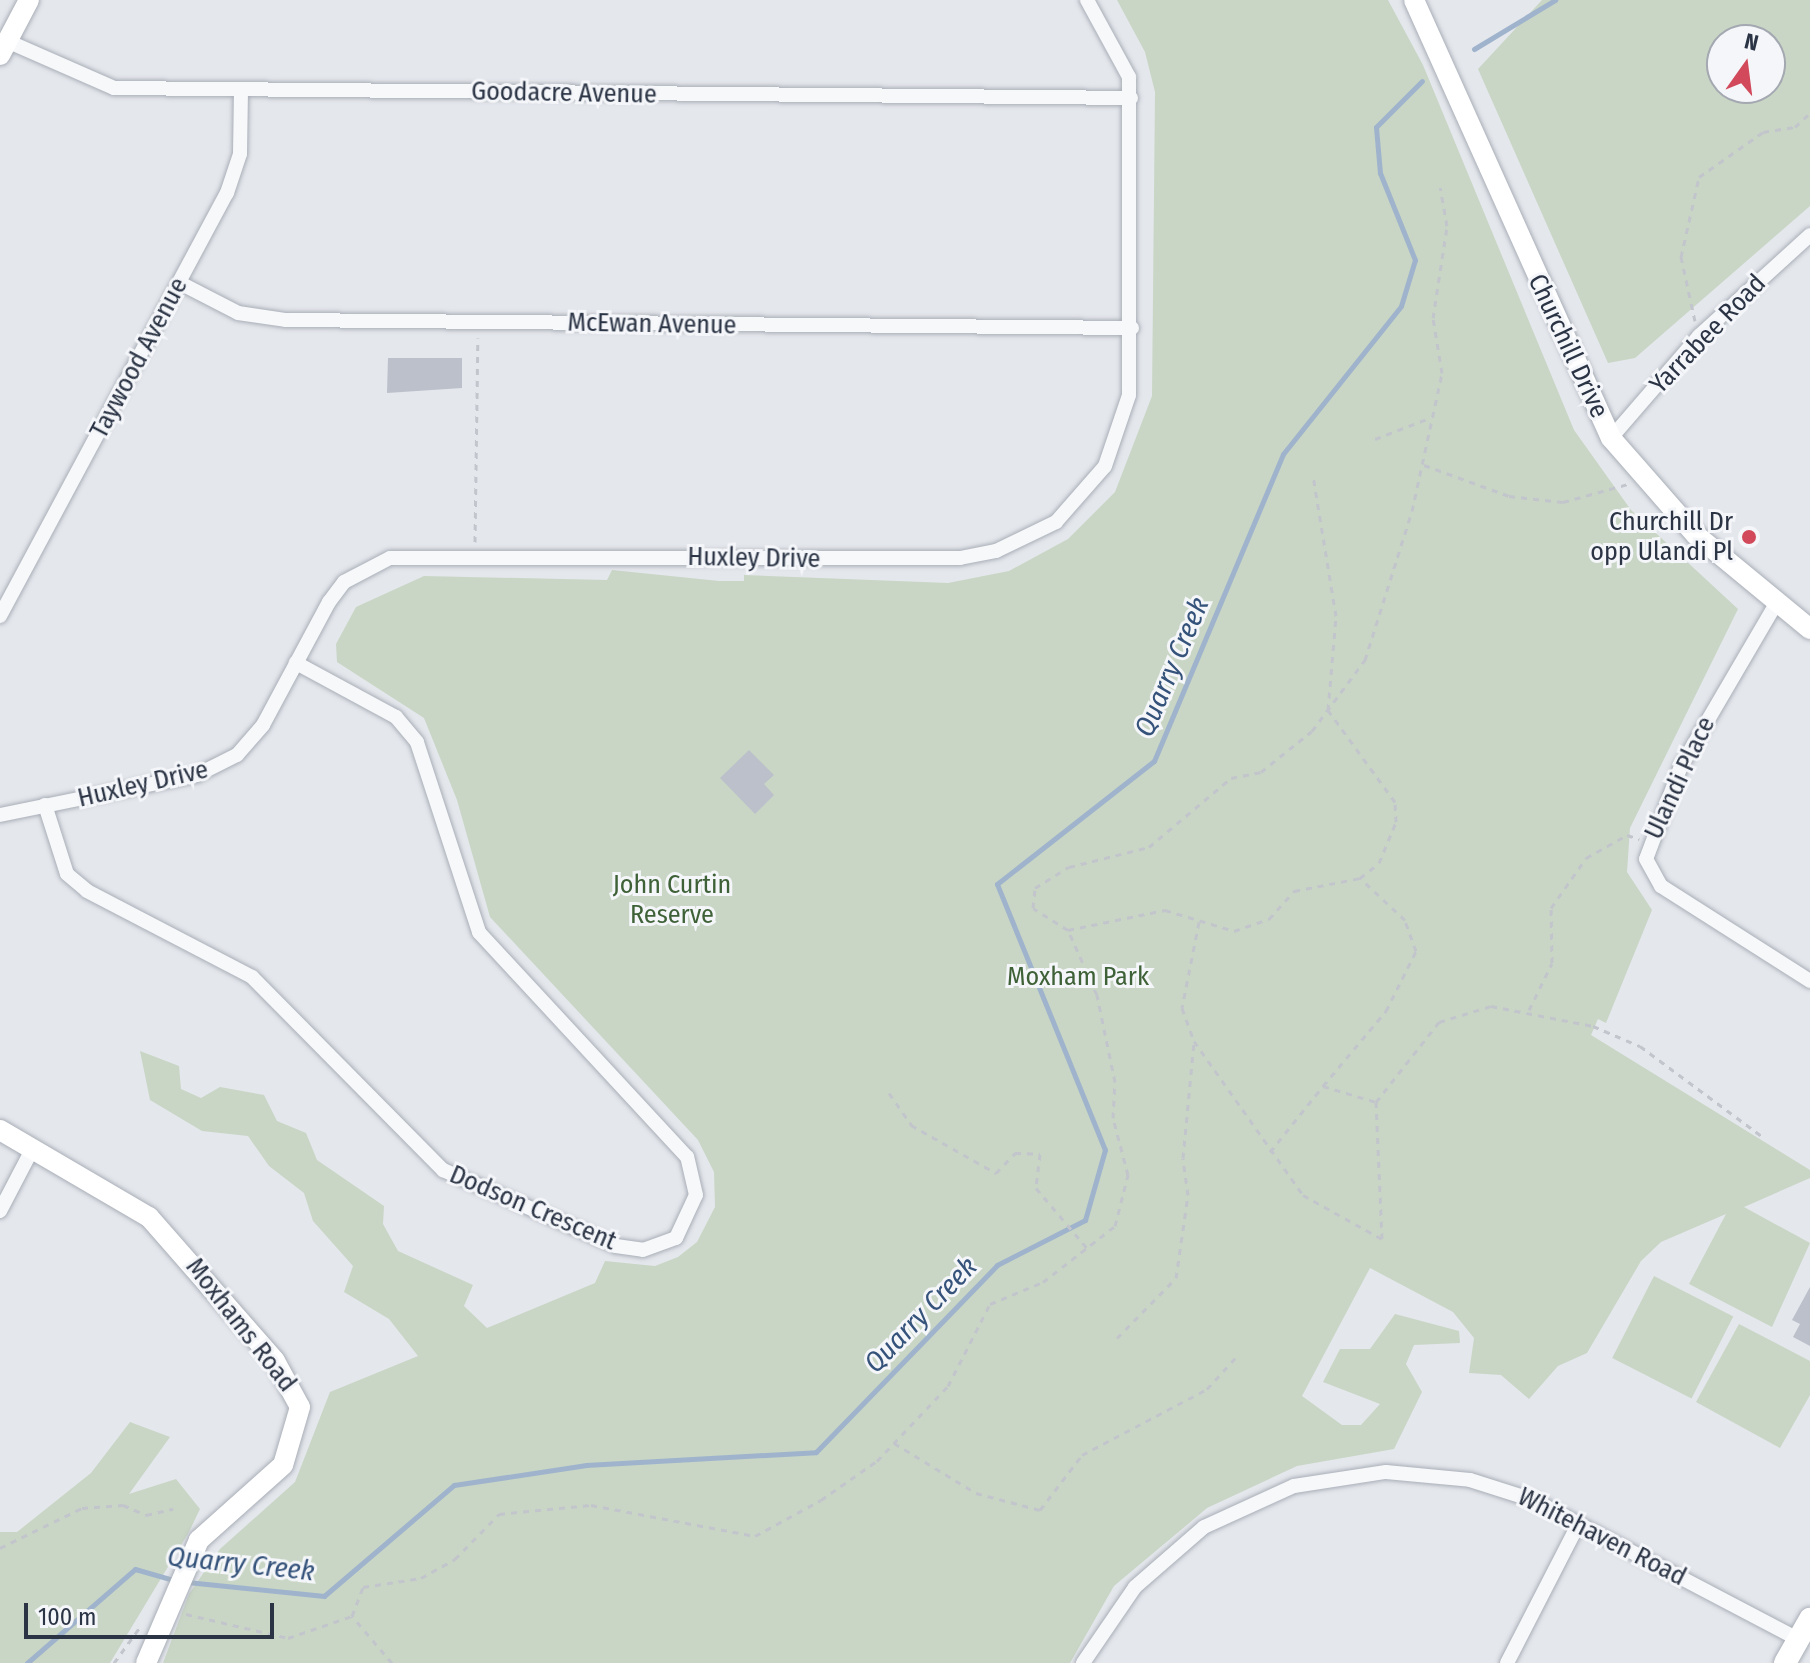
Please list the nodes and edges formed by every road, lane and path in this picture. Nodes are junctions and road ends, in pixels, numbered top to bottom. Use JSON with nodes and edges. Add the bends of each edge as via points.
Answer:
{"nodes":[{"id":1,"x":29,"y":0,"type":"edge"},
{"id":2,"x":1087,"y":0,"type":"edge"},
{"id":3,"x":1414,"y":0,"type":"edge"},
{"id":4,"x":4,"y":48,"type":"edge"},
{"id":5,"x":241,"y":90,"type":"junction"},
{"id":6,"x":1131,"y":98,"type":"junction"},
{"id":7,"x":1810,"y":113,"type":"edge"},
{"id":8,"x":1440,"y":188,"type":"dead end"},
{"id":9,"x":1810,"y":235,"type":"edge"},
{"id":10,"x":180,"y":283,"type":"junction"},
{"id":11,"x":478,"y":322,"type":"junction"},
{"id":12,"x":1132,"y":328,"type":"junction"},
{"id":13,"x":1699,"y":336,"type":"junction"},
{"id":14,"x":1427,"y":419,"type":"junction"},
{"id":15,"x":1611,"y":438,"type":"junction"},
{"id":16,"x":1375,"y":439,"type":"dead end"},
{"id":17,"x":1422,"y":464,"type":"junction"},
{"id":18,"x":1313,"y":475,"type":"dead end"},
{"id":19,"x":1643,"y":480,"type":"junction"},
{"id":20,"x":475,"y":554,"type":"junction"},
{"id":21,"x":1777,"y":602,"type":"junction"},
{"id":22,"x":0,"y":616,"type":"edge"},
{"id":23,"x":1810,"y":629,"type":"edge"},
{"id":24,"x":296,"y":663,"type":"junction"},
{"id":25,"x":1328,"y":710,"type":"junction"},
{"id":26,"x":45,"y":805,"type":"junction"},
{"id":27,"x":0,"y":815,"type":"edge"},
{"id":28,"x":1647,"y":842,"type":"junction"},
{"id":29,"x":1360,"y":878,"type":"junction"},
{"id":30,"x":1199,"y":922,"type":"junction"},
{"id":31,"x":1068,"y":930,"type":"junction"},
{"id":32,"x":1810,"y":981,"type":"edge"},
{"id":33,"x":1529,"y":1010,"type":"junction"},
{"id":34,"x":1194,"y":1041,"type":"junction"},
{"id":35,"x":1323,"y":1086,"type":"junction"},
{"id":36,"x":889,"y":1093,"type":"dead end"},
{"id":37,"x":1376,"y":1102,"type":"junction"},
{"id":38,"x":0,"y":1130,"type":"edge"},
{"id":39,"x":1763,"y":1137,"type":"dead end"},
{"id":40,"x":33,"y":1148,"type":"junction"},
{"id":41,"x":1269,"y":1152,"type":"junction"},
{"id":42,"x":0,"y":1211,"type":"edge"},
{"id":43,"x":1088,"y":1249,"type":"junction"},
{"id":44,"x":1117,"y":1338,"type":"dead end"},
{"id":45,"x":1238,"y":1355,"type":"dead end"},
{"id":46,"x":894,"y":1443,"type":"junction"},
{"id":47,"x":173,"y":1509,"type":"dead end"},
{"id":48,"x":1579,"y":1523,"type":"junction"},
{"id":49,"x":0,"y":1548,"type":"edge"},
{"id":50,"x":170,"y":1605,"type":"junction"},
{"id":51,"x":352,"y":1616,"type":"junction"},
{"id":52,"x":144,"y":1622,"type":"dead end"},
{"id":53,"x":1804,"y":1629,"type":"edge"},
{"id":54,"x":114,"y":1663,"type":"edge"},
{"id":55,"x":146,"y":1663,"type":"edge"},
{"id":56,"x":392,"y":1663,"type":"edge"},
{"id":57,"x":1083,"y":1663,"type":"edge"},
{"id":58,"x":1507,"y":1663,"type":"edge"},
{"id":59,"x":1785,"y":1663,"type":"edge"}],
"edges":[{"from":1,"to":4,"type":"street"},
{"from":2,"to":6,"type":"street","name":"Huxley Drive","via":[[1124,60]]},
{"from":3,"to":15,"type":"street","name":"Churchill Drive"},
{"from":4,"to":5,"type":"street","name":"Goodacre Avenue","via":[[100,86]]},
{"from":5,"to":6,"type":"street","name":"Goodacre Avenue"},
{"from":5,"to":10,"type":"street","name":"Taywood Avenue","via":[[235,174]]},
{"from":6,"to":12,"type":"street","name":"Huxley Drive"},
{"from":7,"to":13,"type":"path","via":[[1795,127],[1763,132],[1699,177],[1681,257]]},
{"from":8,"to":14,"type":"path","via":[[1447,226],[1433,318],[1442,373]]},
{"from":9,"to":13,"type":"street","name":"Yarrabee Road"},
{"from":10,"to":11,"type":"street","name":"McEwan Avenue","via":[[258,318]]},
{"from":10,"to":22,"type":"street","name":"Taywood Avenue"},
{"from":11,"to":12,"type":"street","name":"McEwan Avenue"},
{"from":11,"to":20,"type":"path"},
{"from":12,"to":20,"type":"street","name":"Huxley Drive","via":[[1129,395],[1105,466],[1056,522],[996,551],[924,560]]},
{"from":13,"to":15,"type":"street","name":"Yarrabee Road"},
{"from":14,"to":16,"type":"path"},
{"from":14,"to":17,"type":"path"},
{"from":15,"to":19,"type":"street","name":"Churchill Drive"},
{"from":17,"to":19,"type":"path","via":[[1509,496],[1563,502]]},
{"from":17,"to":25,"type":"path","via":[[1365,660]]},
{"from":18,"to":25,"type":"path","via":[[1336,616]]},
{"from":19,"to":21,"type":"street","name":"Churchill Drive"},
{"from":20,"to":24,"type":"street","name":"Huxley Drive","via":[[425,554],[366,569],[329,602]]},
{"from":21,"to":23,"type":"street","name":"Churchill Drive"},
{"from":21,"to":28,"type":"street","name":"Ulandi Place","via":[[1696,738]]},
{"from":24,"to":26,"type":"street","name":"Huxley Drive","via":[[263,725],[219,766]]},
{"from":24,"to":26,"type":"street","name":"Dodson Crescent","via":[[396,717],[417,742],[479,932],[687,1157],[696,1195],[676,1238],[643,1250],[616,1246],[443,1170],[252,977],[87,891],[67,874]]},
{"from":25,"to":29,"type":"path","via":[[1395,802],[1396,822],[1379,863]]},
{"from":25,"to":31,"type":"path","via":[[1261,772],[1231,778],[1149,847],[1069,867],[1035,888],[1033,908]]},
{"from":26,"to":27,"type":"street","name":"Huxley Drive"},
{"from":28,"to":32,"type":"street","name":"Ulandi Place","via":[[1650,873],[1661,886]]},
{"from":28,"to":33,"type":"path","via":[[1627,835],[1577,870],[1551,908],[1552,963]]},
{"from":29,"to":30,"type":"path","via":[[1294,891],[1269,919],[1234,931]]},
{"from":29,"to":35,"type":"path","via":[[1405,920],[1416,951],[1386,1011]]},
{"from":30,"to":31,"type":"path","via":[[1165,910]]},
{"from":30,"to":34,"type":"path","via":[[1182,1008]]},
{"from":31,"to":43,"type":"path","via":[[1097,995],[1128,1175],[1115,1226]]},
{"from":33,"to":37,"type":"path","via":[[1491,1006],[1439,1022]]},
{"from":33,"to":39,"type":"path","via":[[1640,1046]]},
{"from":34,"to":41,"type":"path","via":[[1238,1095]]},
{"from":34,"to":44,"type":"path","via":[[1183,1158],[1188,1195],[1176,1278]]},
{"from":35,"to":37,"type":"path"},
{"from":35,"to":41,"type":"path"},
{"from":36,"to":43,"type":"path","via":[[911,1125],[996,1173],[1015,1153],[1040,1154],[1036,1188]]},
{"from":37,"to":41,"type":"path","via":[[1382,1239],[1303,1195]]},
{"from":38,"to":40,"type":"street","name":"Moxhams Road"},
{"from":40,"to":42,"type":"street"},
{"from":40,"to":50,"type":"street","name":"Moxhams Road","via":[[103,1185],[161,1228],[275,1361],[297,1398],[299,1427],[283,1465],[259,1493],[212,1523]]},
{"from":43,"to":46,"type":"path","via":[[1043,1282],[990,1304],[948,1386]]},
{"from":45,"to":46,"type":"path","via":[[1207,1389],[1082,1455],[1040,1510],[976,1493]]},
{"from":46,"to":51,"type":"path","via":[[821,1500],[755,1536],[591,1505],[499,1514],[455,1559],[421,1578],[363,1587]]},
{"from":47,"to":49,"type":"path","via":[[146,1515],[123,1505],[82,1508]]},
{"from":48,"to":53,"type":"street","name":"Whitehaven Road"},
{"from":48,"to":57,"type":"street","name":"Whitehaven Road","via":[[1508,1490],[1435,1474],[1360,1473],[1294,1486],[1230,1511],[1181,1544],[1121,1603]]},
{"from":48,"to":58,"type":"street"},
{"from":50,"to":51,"type":"path","via":[[288,1638]]},
{"from":50,"to":55,"type":"street","name":"Moxhams Road"},
{"from":51,"to":56,"type":"path"},
{"from":52,"to":54,"type":"path"},
{"from":53,"to":59,"type":"main road"}]}
